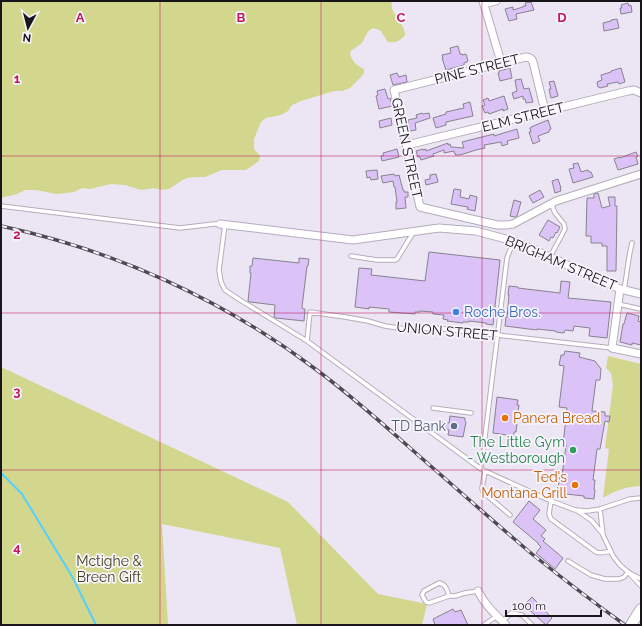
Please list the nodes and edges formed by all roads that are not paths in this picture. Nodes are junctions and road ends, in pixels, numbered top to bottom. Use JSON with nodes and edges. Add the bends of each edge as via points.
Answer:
{"nodes":[{"id":1,"x":496,"y":1,"type":"edge"},
{"id":2,"x":483,"y":2,"type":"edge"},
{"id":3,"x":501,"y":62,"type":"junction"},
{"id":4,"x":394,"y":90,"type":"joint"},
{"id":5,"x":640,"y":92,"type":"edge"},
{"id":6,"x":545,"y":111,"type":"junction"},
{"id":7,"x":407,"y":145,"type":"junction"},
{"id":8,"x":641,"y":174,"type":"edge"},
{"id":9,"x":552,"y":203,"type":"junction"},
{"id":10,"x":1,"y":206,"type":"edge"},
{"id":11,"x":222,"y":224,"type":"junction"},
{"id":12,"x":414,"y":232,"type":"junction"},
{"id":13,"x":516,"y":242,"type":"junction"},
{"id":14,"x":632,"y":243,"type":"dead end"},
{"id":15,"x":351,"y":256,"type":"dead end"},
{"id":16,"x":550,"y":257,"type":"junction"},
{"id":17,"x":622,"y":289,"type":"junction"},
{"id":18,"x":641,"y":294,"type":"edge"},
{"id":19,"x":618,"y":304,"type":"junction"},
{"id":20,"x":641,"y":309,"type":"edge"},
{"id":21,"x":497,"y":335,"type":"junction"},
{"id":22,"x":307,"y":341,"type":"junction"},
{"id":23,"x":612,"y":348,"type":"junction"},
{"id":24,"x":641,"y":354,"type":"edge"},
{"id":25,"x":432,"y":408,"type":"dead end"},
{"id":26,"x":471,"y":413,"type":"dead end"},
{"id":27,"x":483,"y":470,"type":"junction"},
{"id":28,"x":641,"y":498,"type":"edge"},
{"id":29,"x":551,"y":501,"type":"junction"},
{"id":30,"x":600,"y":508,"type":"junction"},
{"id":31,"x":575,"y":510,"type":"junction"},
{"id":32,"x":510,"y":515,"type":"dead end"},
{"id":33,"x":604,"y":535,"type":"junction"},
{"id":34,"x":611,"y":551,"type":"junction"},
{"id":35,"x":568,"y":561,"type":"dead end"},
{"id":36,"x":628,"y":572,"type":"junction"},
{"id":37,"x":641,"y":579,"type":"edge"},
{"id":38,"x":641,"y":586,"type":"edge"},
{"id":39,"x":478,"y":591,"type":"joint"},
{"id":40,"x":449,"y":596,"type":"junction"},
{"id":41,"x":641,"y":609,"type":"edge"},
{"id":42,"x":497,"y":616,"type":"junction"},
{"id":43,"x":504,"y":623,"type":"edge"},
{"id":44,"x":484,"y":625,"type":"edge"},
{"id":45,"x":532,"y":625,"type":"edge"},
{"id":46,"x":631,"y":625,"type":"edge"}],
"edges":[{"from":1,"to":2,"type":"street"},
{"from":2,"to":3,"type":"street"},
{"from":3,"to":4,"type":"street","name":"PINE STREET"},
{"from":3,"to":6,"type":"street","name":"PINE STREET","via":[[531,58]]},
{"from":4,"to":7,"type":"street","name":"GREEN STREET"},
{"from":5,"to":6,"type":"street","name":"ELM STREET","via":[[628,91]]},
{"from":6,"to":7,"type":"street","name":"ELM STREET"},
{"from":7,"to":9,"type":"street","name":"GREEN STREET","via":[[420,207],[506,225],[517,223]]},
{"from":8,"to":9,"type":"street"},
{"from":9,"to":16,"type":"lane","via":[[565,229]]},
{"from":10,"to":11,"type":"lane","via":[[180,228]]},
{"from":11,"to":12,"type":"street","name":"BRIGHAM STREET","via":[[353,240]]},
{"from":11,"to":22,"type":"lane","via":[[220,270],[225,290]]},
{"from":12,"to":13,"type":"street","name":"BRIGHAM STREET","via":[[439,228],[476,231]]},
{"from":12,"to":15,"type":"lane","via":[[398,260]]},
{"from":13,"to":16,"type":"street","name":"BRIGHAM STREET"},
{"from":13,"to":21,"type":"lane","via":[[506,258]]},
{"from":14,"to":17,"type":"lane"},
{"from":16,"to":17,"type":"street","name":"BRIGHAM STREET"},
{"from":17,"to":18,"type":"street","name":"BRIGHAM STREET"},
{"from":17,"to":19,"type":"street"},
{"from":19,"to":20,"type":"lane"},
{"from":19,"to":23,"type":"street"},
{"from":21,"to":22,"type":"lane","name":"UNION STREET","via":[[436,328],[406,329],[310,312]]},
{"from":21,"to":23,"type":"lane","name":"UNION STREET"},
{"from":21,"to":27,"type":"lane"},
{"from":22,"to":27,"type":"lane"},
{"from":23,"to":24,"type":"street","name":"UNION STREET"},
{"from":25,"to":26,"type":"lane"},
{"from":27,"to":29,"type":"lane"},
{"from":27,"to":32,"type":"lane","via":[[483,492]]},
{"from":28,"to":30,"type":"lane"},
{"from":29,"to":31,"type":"lane"},
{"from":29,"to":34,"type":"lane","via":[[551,519],[599,554]]},
{"from":30,"to":31,"type":"lane","via":[[588,511]]},
{"from":30,"to":33,"type":"lane"},
{"from":31,"to":33,"type":"lane","via":[[592,520]]},
{"from":33,"to":34,"type":"lane"},
{"from":34,"to":36,"type":"lane"},
{"from":35,"to":36,"type":"lane","via":[[584,572],[605,579],[624,577]]},
{"from":36,"to":37,"type":"lane"},
{"from":36,"to":38,"type":"lane"},
{"from":39,"to":40,"type":"lane"},
{"from":39,"to":42,"type":"street"},
{"from":40,"to":40,"type":"lane","via":[[429,603],[422,595],[424,591],[439,583],[446,587]]},
{"from":41,"to":46,"type":"main road"},
{"from":42,"to":43,"type":"street"},
{"from":42,"to":44,"type":"lane"},
{"from":43,"to":45,"type":"lane","via":[[511,613],[522,615]]}]}
